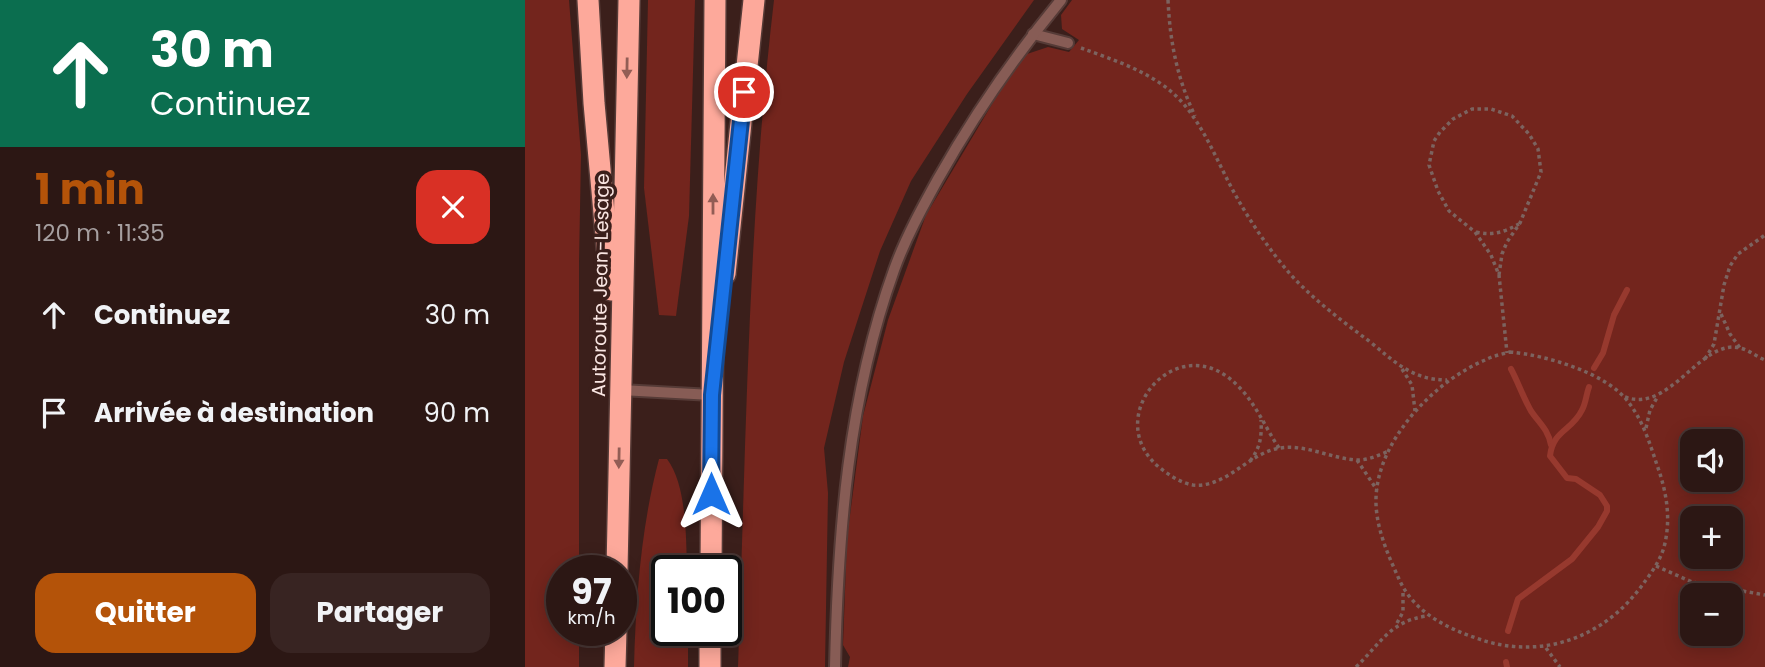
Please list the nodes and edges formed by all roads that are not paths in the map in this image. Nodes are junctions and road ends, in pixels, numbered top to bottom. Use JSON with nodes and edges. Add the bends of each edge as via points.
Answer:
{"nodes":[{"id":1,"x":588,"y":0,"type":"edge"},
{"id":2,"x":629,"y":0,"type":"edge"},
{"id":3,"x":715,"y":0,"type":"edge"},
{"id":4,"x":754,"y":0,"type":"edge"},
{"id":5,"x":1061,"y":0,"type":"edge"},
{"id":6,"x":1033,"y":34,"type":"junction"},
{"id":7,"x":1068,"y":43,"type":"road end"},
{"id":8,"x":621,"y":390,"type":"junction"},
{"id":9,"x":712,"y":395,"type":"junction"},
{"id":10,"x":617,"y":555,"type":"edge"},
{"id":11,"x":711,"y":555,"type":"edge"},
{"id":12,"x":616,"y":646,"type":"edge"},
{"id":13,"x":710,"y":646,"type":"edge"},
{"id":14,"x":615,"y":667,"type":"edge"},
{"id":15,"x":710,"y":667,"type":"edge"},
{"id":16,"x":835,"y":667,"type":"edge"}],
"edges":[{"from":1,"to":8,"type":"highway"},
{"from":2,"to":8,"type":"highway","name":"Autoroute Jean-Lesage","one_way":true},
{"from":9,"to":3,"type":"highway","one_way":true},
{"from":4,"to":9,"type":"highway"},
{"from":5,"to":6,"type":"lane"},
{"from":6,"to":7,"type":"lane"},
{"from":6,"to":16,"type":"lane","via":[[994,86],[923,207],[876,323],[860,383],[847,464]]},
{"from":8,"to":9,"type":"lane"},
{"from":8,"to":10,"type":"highway","name":"Autoroute Jean-Lesage","one_way":true},
{"from":9,"to":11,"type":"highway"},
{"from":12,"to":14,"type":"highway"},
{"from":13,"to":15,"type":"highway"}]}
